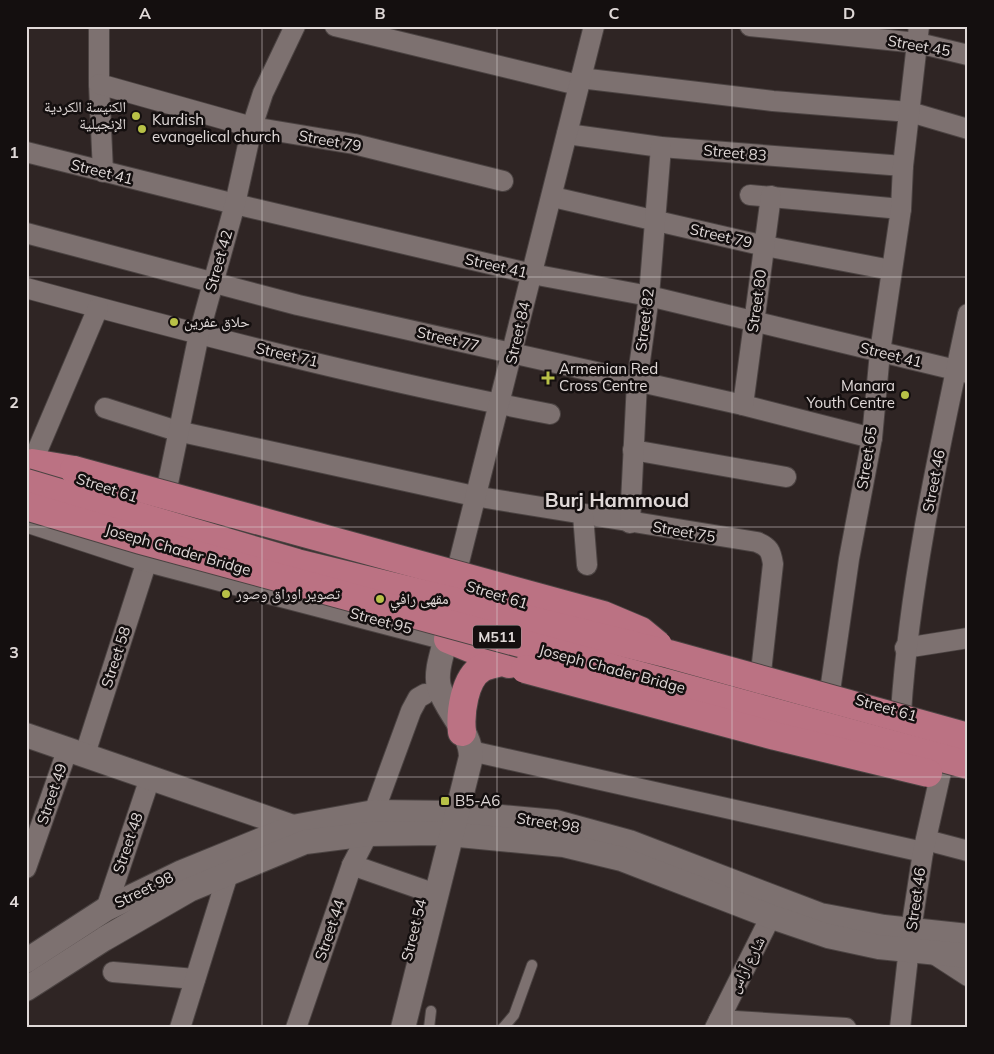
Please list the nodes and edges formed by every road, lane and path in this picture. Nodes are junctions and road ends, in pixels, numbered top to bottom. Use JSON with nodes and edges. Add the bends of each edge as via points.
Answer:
{"nodes":[{"id":1,"x":99,"y":26,"type":"edge"},
{"id":2,"x":295,"y":26,"type":"edge"},
{"id":3,"x":335,"y":26,"type":"edge"},
{"id":4,"x":594,"y":26,"type":"edge"},
{"id":5,"x":750,"y":26,"type":"edge"},
{"id":6,"x":919,"y":35,"type":"edge"},
{"id":7,"x":968,"y":55,"type":"edge"},
{"id":8,"x":579,"y":82,"type":"junction"},
{"id":9,"x":99,"y":84,"type":"junction"},
{"id":10,"x":910,"y":112,"type":"junction"},
{"id":11,"x":252,"y":127,"type":"junction"},
{"id":12,"x":968,"y":129,"type":"edge"},
{"id":13,"x":567,"y":134,"type":"junction"},
{"id":14,"x":661,"y":147,"type":"junction"},
{"id":15,"x":26,"y":152,"type":"edge"},
{"id":16,"x":903,"y":166,"type":"junction"},
{"id":17,"x":103,"y":172,"type":"junction"},
{"id":18,"x":503,"y":181,"type":"dead end"},
{"id":19,"x":750,"y":195,"type":"dead end"},
{"id":20,"x":553,"y":196,"type":"junction"},
{"id":21,"x":772,"y":196,"type":"junction"},
{"id":22,"x":235,"y":204,"type":"junction"},
{"id":23,"x":901,"y":208,"type":"junction"},
{"id":24,"x":654,"y":221,"type":"junction"},
{"id":25,"x":26,"y":233,"type":"edge"},
{"id":26,"x":765,"y":246,"type":"junction"},
{"id":27,"x":891,"y":270,"type":"junction"},
{"id":28,"x":532,"y":274,"type":"junction"},
{"id":29,"x":212,"y":282,"type":"junction"},
{"id":30,"x":26,"y":288,"type":"edge"},
{"id":31,"x":649,"y":296,"type":"junction"},
{"id":32,"x":98,"y":308,"type":"junction"},
{"id":33,"x":968,"y":314,"type":"edge"},
{"id":34,"x":754,"y":320,"type":"junction"},
{"id":35,"x":199,"y":334,"type":"junction"},
{"id":36,"x":880,"y":352,"type":"junction"},
{"id":37,"x":513,"y":354,"type":"junction"},
{"id":38,"x":962,"y":372,"type":"edge"},
{"id":39,"x":637,"y":382,"type":"junction"},
{"id":40,"x":500,"y":404,"type":"junction"},
{"id":41,"x":742,"y":406,"type":"junction"},
{"id":42,"x":105,"y":408,"type":"dead end"},
{"id":43,"x":550,"y":414,"type":"dead end"},
{"id":44,"x":177,"y":432,"type":"junction"},
{"id":45,"x":872,"y":438,"type":"junction"},
{"id":46,"x":633,"y":450,"type":"junction"},
{"id":47,"x":28,"y":469,"type":"edge"},
{"id":48,"x":786,"y":477,"type":"dead end"},
{"id":49,"x":474,"y":496,"type":"junction"},
{"id":50,"x":26,"y":506,"type":"edge"},
{"id":51,"x":163,"y":506,"type":"junction"},
{"id":52,"x":582,"y":515,"type":"junction"},
{"id":53,"x":26,"y":520,"type":"edge"},
{"id":54,"x":630,"y":523,"type":"junction"},
{"id":55,"x":148,"y":560,"type":"junction"},
{"id":56,"x":588,"y":565,"type":"dead end"},
{"id":57,"x":454,"y":582,"type":"junction"},
{"id":58,"x":441,"y":637,"type":"junction"},
{"id":59,"x":968,"y":638,"type":"edge"},
{"id":60,"x":905,"y":648,"type":"junction"},
{"id":61,"x":669,"y":654,"type":"junction"},
{"id":62,"x":513,"y":665,"type":"junction"},
{"id":63,"x":761,"y":672,"type":"junction"},
{"id":64,"x":830,"y":691,"type":"junction"},
{"id":65,"x":425,"y":694,"type":"junction"},
{"id":66,"x":901,"y":712,"type":"junction"},
{"id":67,"x":968,"y":731,"type":"edge"},
{"id":68,"x":26,"y":735,"type":"edge"},
{"id":69,"x":815,"y":737,"type":"junction"},
{"id":70,"x":968,"y":737,"type":"edge"},
{"id":71,"x":466,"y":741,"type":"junction"},
{"id":72,"x":76,"y":751,"type":"junction"},
{"id":73,"x":968,"y":766,"type":"edge"},
{"id":74,"x":941,"y":772,"type":"junction"},
{"id":75,"x":150,"y":778,"type":"junction"},
{"id":76,"x":968,"y":779,"type":"edge"},
{"id":77,"x":374,"y":812,"type":"junction"},
{"id":78,"x":448,"y":823,"type":"junction"},
{"id":79,"x":368,"y":834,"type":"junction"},
{"id":80,"x":299,"y":835,"type":"junction"},
{"id":81,"x":924,"y":846,"type":"junction"},
{"id":82,"x":968,"y":851,"type":"edge"},
{"id":83,"x":352,"y":865,"type":"junction"},
{"id":84,"x":26,"y":868,"type":"edge"},
{"id":85,"x":228,"y":874,"type":"junction"},
{"id":86,"x":424,"y":890,"type":"junction"},
{"id":87,"x":106,"y":908,"type":"junction"},
{"id":88,"x":775,"y":909,"type":"junction"},
{"id":89,"x":968,"y":936,"type":"edge"},
{"id":90,"x":917,"y":944,"type":"junction"},
{"id":91,"x":968,"y":956,"type":"edge"},
{"id":92,"x":26,"y":961,"type":"edge"},
{"id":93,"x":532,"y":965,"type":"dead end"},
{"id":94,"x":113,"y":972,"type":"dead end"},
{"id":95,"x":968,"y":976,"type":"edge"},
{"id":96,"x":195,"y":979,"type":"junction"},
{"id":97,"x":26,"y":989,"type":"edge"},
{"id":98,"x":431,"y":1011,"type":"dead end"},
{"id":99,"x":717,"y":1024,"type":"edge"},
{"id":100,"x":180,"y":1028,"type":"edge"},
{"id":101,"x":296,"y":1028,"type":"edge"},
{"id":102,"x":389,"y":1028,"type":"edge"},
{"id":103,"x":403,"y":1028,"type":"edge"},
{"id":104,"x":428,"y":1028,"type":"edge"},
{"id":105,"x":503,"y":1028,"type":"edge"},
{"id":106,"x":846,"y":1028,"type":"edge"},
{"id":107,"x":900,"y":1028,"type":"edge"}],
"edges":[{"from":1,"to":9,"type":"street"},
{"from":2,"to":11,"type":"street","name":"Street 42","via":[[263,93]]},
{"from":3,"to":8,"type":"street"},
{"from":4,"to":8,"type":"street","name":"Street 84"},
{"from":5,"to":6,"type":"street","name":"Street 45"},
{"from":6,"to":7,"type":"street","name":"Street 45"},
{"from":6,"to":10,"type":"street","name":"Street 65"},
{"from":8,"to":10,"type":"street"},
{"from":8,"to":13,"type":"street","name":"Street 84"},
{"from":9,"to":11,"type":"street","name":"Street 79"},
{"from":9,"to":17,"type":"street"},
{"from":10,"to":12,"type":"street"},
{"from":10,"to":16,"type":"street","name":"Street 65"},
{"from":11,"to":18,"type":"street","name":"Street 79","via":[[354,144]]},
{"from":11,"to":22,"type":"street","name":"Street 42"},
{"from":13,"to":14,"type":"street","name":"Street 83"},
{"from":13,"to":20,"type":"street","name":"Street 84"},
{"from":14,"to":16,"type":"street","name":"Street 83"},
{"from":14,"to":24,"type":"street","name":"Street 82"},
{"from":15,"to":17,"type":"street","name":"Street 41"},
{"from":16,"to":23,"type":"street","name":"Street 65"},
{"from":17,"to":22,"type":"street","name":"Street 41"},
{"from":19,"to":21,"type":"street"},
{"from":20,"to":24,"type":"street","name":"Street 79"},
{"from":20,"to":28,"type":"street","name":"Street 84"},
{"from":21,"to":23,"type":"street"},
{"from":21,"to":26,"type":"street","name":"Street 80"},
{"from":22,"to":28,"type":"street","name":"Street 41"},
{"from":22,"to":29,"type":"street","name":"Street 42"},
{"from":23,"to":27,"type":"street","name":"Street 65"},
{"from":24,"to":26,"type":"street","name":"Street 79"},
{"from":24,"to":31,"type":"street","name":"Street 82"},
{"from":25,"to":29,"type":"street","name":"Street 77"},
{"from":26,"to":27,"type":"street","name":"Street 79"},
{"from":26,"to":34,"type":"street","name":"Street 80"},
{"from":27,"to":36,"type":"street","name":"Street 65"},
{"from":28,"to":31,"type":"street","name":"Street 41"},
{"from":28,"to":37,"type":"street","name":"Street 84"},
{"from":29,"to":35,"type":"street","name":"Street 42"},
{"from":29,"to":37,"type":"street","name":"Street 77"},
{"from":30,"to":32,"type":"street","name":"Street 71"},
{"from":31,"to":34,"type":"street","name":"Street 41"},
{"from":31,"to":39,"type":"street","name":"Street 82"},
{"from":32,"to":35,"type":"street","name":"Street 71"},
{"from":32,"to":47,"type":"street"},
{"from":33,"to":38,"type":"street","name":"Street 46"},
{"from":34,"to":36,"type":"street","name":"Street 41"},
{"from":34,"to":41,"type":"street","name":"Street 80"},
{"from":35,"to":40,"type":"street","name":"Street 71"},
{"from":35,"to":44,"type":"street","name":"Street 42"},
{"from":36,"to":38,"type":"street","name":"Street 41"},
{"from":36,"to":45,"type":"street","name":"Street 65"},
{"from":37,"to":39,"type":"street","name":"Street 77"},
{"from":37,"to":40,"type":"street","name":"Street 84"},
{"from":38,"to":60,"type":"street","name":"Street 46","via":[[930,496]]},
{"from":39,"to":41,"type":"street","name":"Street 77"},
{"from":39,"to":46,"type":"street","name":"Street 82"},
{"from":40,"to":43,"type":"street","name":"Street 71"},
{"from":40,"to":49,"type":"street","name":"Street 84"},
{"from":41,"to":45,"type":"street","name":"Street 77"},
{"from":42,"to":44,"type":"street"},
{"from":44,"to":49,"type":"street"},
{"from":44,"to":51,"type":"street","name":"Street 42"},
{"from":45,"to":64,"type":"street","name":"Street 65","via":[[849,560]]},
{"from":46,"to":48,"type":"street"},
{"from":46,"to":54,"type":"street","name":"Street 82"},
{"from":47,"to":51,"type":"street","name":"Street 61"},
{"from":47,"to":61,"type":"highway","name":"Joseph Chader Bridge","number":"M511","bridge":true,"via":[[297,563]]},
{"from":47,"to":61,"type":"highway","bridge":true,"via":[[74,470],[602,615],[641,631]]},
{"from":49,"to":52,"type":"street","name":"Street 75"},
{"from":49,"to":57,"type":"street","name":"Street 84"},
{"from":50,"to":73,"type":"highway","name":"Joseph Chader Bridge","number":"M511","bridge":true},
{"from":51,"to":55,"type":"street","name":"Street 42"},
{"from":51,"to":57,"type":"street","name":"Street 61"},
{"from":52,"to":54,"type":"street","name":"Street 75"},
{"from":52,"to":56,"type":"street"},
{"from":53,"to":55,"type":"street","name":"Street 95"},
{"from":54,"to":63,"type":"street","name":"Street 75","via":[[767,546],[772,564]]},
{"from":55,"to":58,"type":"street","name":"Street 95"},
{"from":55,"to":72,"type":"street","name":"Street 58"},
{"from":57,"to":58,"type":"street"},
{"from":57,"to":63,"type":"street","name":"Street 61"},
{"from":58,"to":62,"type":"highway"},
{"from":58,"to":65,"type":"street","via":[[423,675]]},
{"from":58,"to":69,"type":"street","name":"Street 95"},
{"from":58,"to":71,"type":"street","via":[[439,686]]},
{"from":59,"to":60,"type":"street"},
{"from":60,"to":66,"type":"street"},
{"from":61,"to":70,"type":"highway","name":"Joseph Chader Bridge","number":"M511","bridge":true},
{"from":62,"to":71,"type":"highway","via":[[482,668],[475,673],[465,697]]},
{"from":62,"to":76,"type":"highway","bridge":true,"via":[[775,736],[924,772]]},
{"from":63,"to":64,"type":"street","name":"Street 61"},
{"from":64,"to":66,"type":"street","name":"Street 61"},
{"from":64,"to":69,"type":"street","name":"Street 65"},
{"from":65,"to":77,"type":"street","via":[[418,698],[411,712]]},
{"from":65,"to":78,"type":"street","via":[[457,750]]},
{"from":66,"to":67,"type":"street","name":"Street 61"},
{"from":68,"to":72,"type":"street"},
{"from":69,"to":74,"type":"street","name":"Street 95"},
{"from":71,"to":78,"type":"street"},
{"from":71,"to":81,"type":"street"},
{"from":72,"to":75,"type":"street"},
{"from":72,"to":84,"type":"street","name":"Street 49"},
{"from":74,"to":76,"type":"street","name":"Street 95"},
{"from":74,"to":81,"type":"street","name":"Street 46"},
{"from":75,"to":80,"type":"street"},
{"from":75,"to":87,"type":"street","name":"Street 48"},
{"from":77,"to":78,"type":"street","name":"Street 98"},
{"from":77,"to":80,"type":"street","name":"Street 98"},
{"from":78,"to":79,"type":"street","name":"Street 98"},
{"from":78,"to":86,"type":"street","name":"Street 54"},
{"from":78,"to":88,"type":"street","name":"Street 98","via":[[522,818],[589,830],[666,855]]},
{"from":78,"to":103,"type":"street","name":"Street 54"},
{"from":79,"to":80,"type":"street","name":"Street 98"},
{"from":79,"to":83,"type":"street","name":"Street 44"},
{"from":80,"to":85,"type":"street","name":"Street 98"},
{"from":80,"to":87,"type":"street","name":"Street 98","via":[[182,872]]},
{"from":81,"to":82,"type":"street"},
{"from":81,"to":90,"type":"street","name":"Street 46"},
{"from":83,"to":86,"type":"street"},
{"from":83,"to":101,"type":"street","name":"Street 44"},
{"from":85,"to":96,"type":"street"},
{"from":85,"to":97,"type":"street","name":"Street 98","via":[[189,890]]},
{"from":86,"to":102,"type":"street","name":"Street 54"},
{"from":87,"to":92,"type":"street","name":"Street 98"},
{"from":88,"to":90,"type":"street","name":"Street 98","via":[[854,923]]},
{"from":88,"to":99,"type":"street","name":"شارع آراس"},
{"from":89,"to":90,"type":"street","name":"Street 98"},
{"from":90,"to":91,"type":"street"},
{"from":90,"to":95,"type":"street"},
{"from":90,"to":107,"type":"street","name":"Street 46"},
{"from":93,"to":105,"type":"lane","via":[[514,1014]]},
{"from":94,"to":96,"type":"street"},
{"from":96,"to":100,"type":"street"},
{"from":98,"to":104,"type":"lane"},
{"from":99,"to":106,"type":"street"}]}
